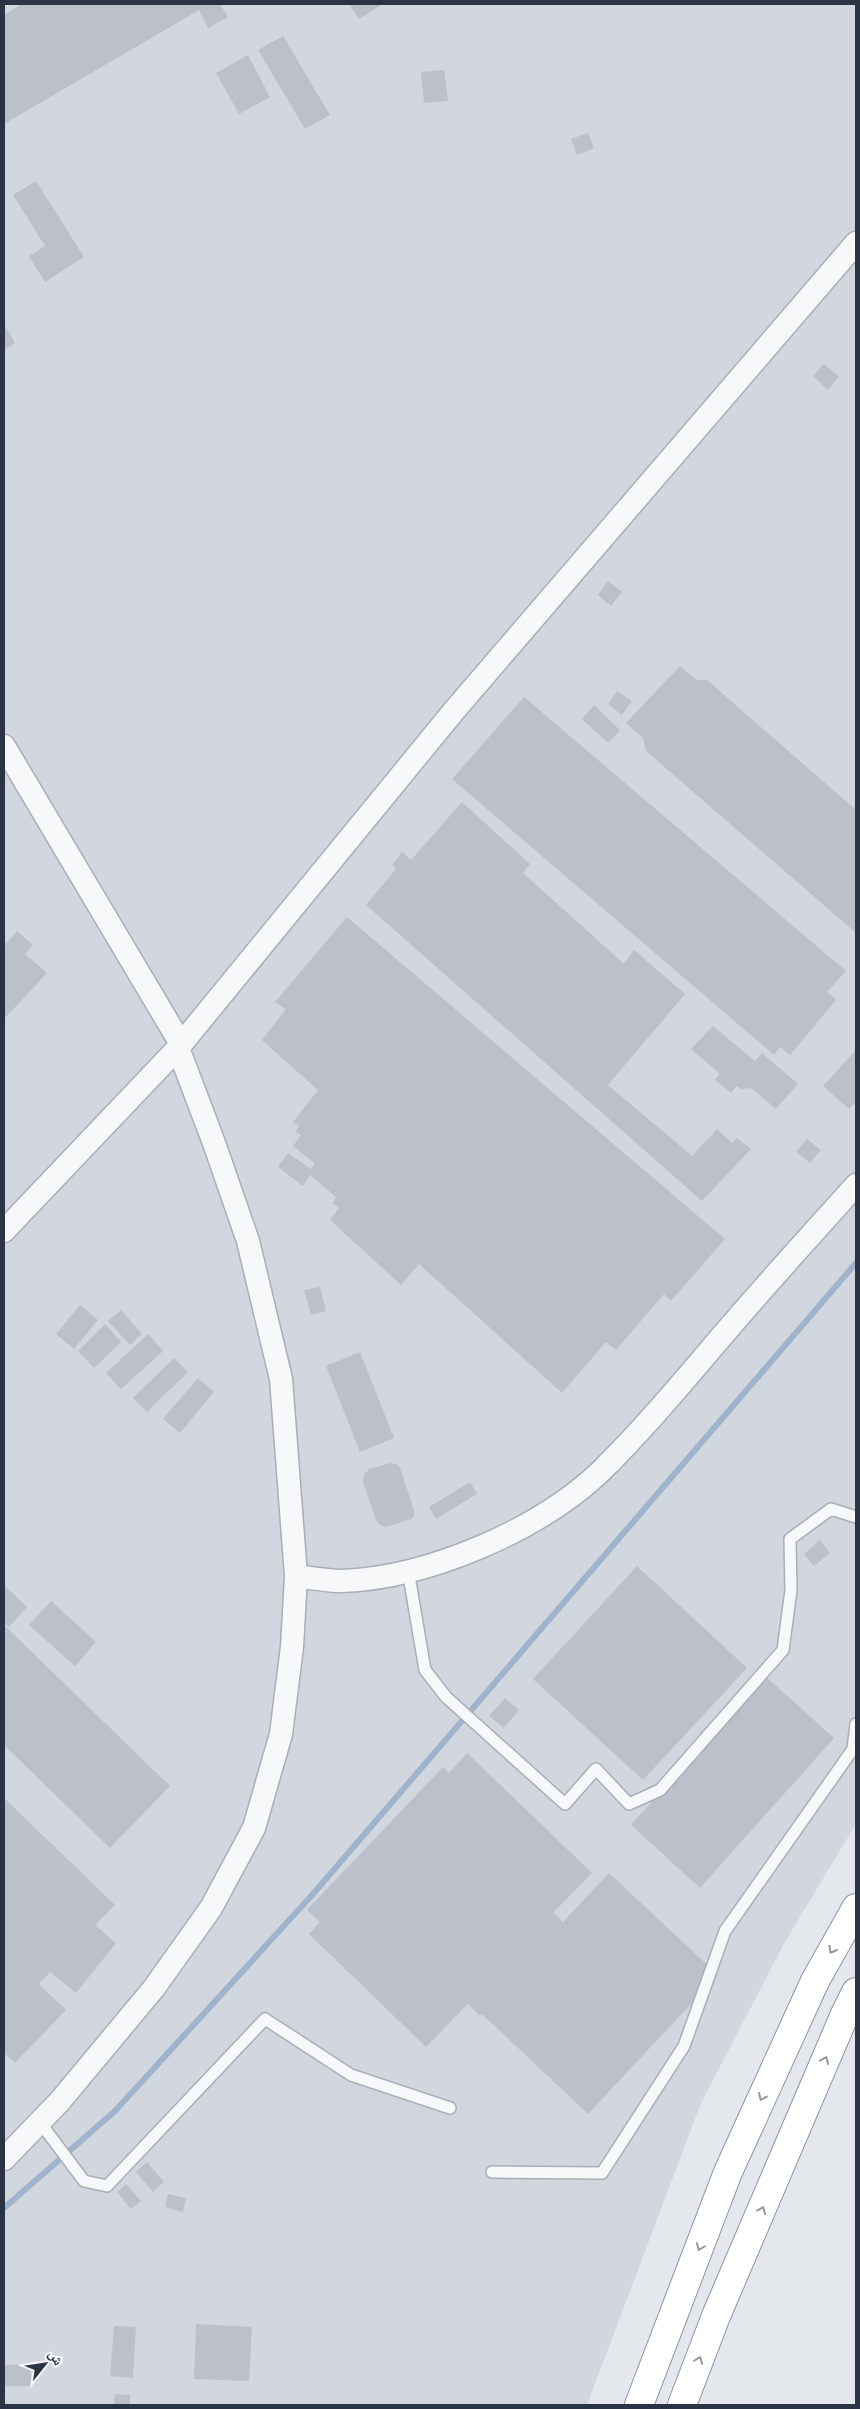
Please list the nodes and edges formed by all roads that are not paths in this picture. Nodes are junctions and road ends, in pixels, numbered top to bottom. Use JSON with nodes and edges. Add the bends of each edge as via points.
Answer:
{"nodes":[{"id":1,"x":856,"y":243,"type":"edge"},
{"id":2,"x":4,"y":746,"type":"edge"},
{"id":3,"x":179,"y":1046,"type":"junction"},
{"id":4,"x":856,"y":1185,"type":"edge"},
{"id":5,"x":4,"y":1231,"type":"edge"},
{"id":6,"x":856,"y":1517,"type":"edge"},
{"id":7,"x":408,"y":1570,"type":"junction"},
{"id":8,"x":296,"y":1576,"type":"junction"},
{"id":9,"x":856,"y":1724,"type":"edge"},
{"id":10,"x":856,"y":1908,"type":"edge"},
{"id":11,"x":856,"y":1992,"type":"edge"},
{"id":12,"x":450,"y":2108,"type":"dead end"},
{"id":13,"x":40,"y":2121,"type":"junction"},
{"id":14,"x":4,"y":2159,"type":"edge"},
{"id":15,"x":492,"y":2172,"type":"dead end"},
{"id":16,"x":639,"y":2405,"type":"edge"},
{"id":17,"x":682,"y":2405,"type":"edge"}],
"edges":[{"from":1,"to":3,"type":"street","via":[[453,712]]},
{"from":2,"to":3,"type":"street"},
{"from":3,"to":5,"type":"street"},
{"from":3,"to":8,"type":"street","via":[[248,1241],[281,1379]]},
{"from":4,"to":7,"type":"street","via":[[660,1409],[598,1474],[549,1511],[504,1537]]},
{"from":6,"to":7,"type":"lane","via":[[831,1509],[790,1539],[791,1590],[782,1650],[660,1790],[629,1804],[596,1769],[565,1804],[446,1697],[425,1670]]},
{"from":7,"to":8,"type":"street","via":[[341,1581]]},
{"from":8,"to":13,"type":"street","via":[[292,1647],[281,1734],[254,1828],[211,1908],[154,1988]]},
{"from":9,"to":15,"type":"lane","via":[[852,1749],[724,1931],[684,2046],[602,2172]]},
{"from":10,"to":16,"type":"highway","one_way":true,"via":[[815,1981],[728,2172]]},
{"from":17,"to":11,"type":"highway","one_way":true,"via":[[716,2316]]},
{"from":12,"to":13,"type":"lane","via":[[351,2075],[265,2019],[107,2186],[84,2180]]},
{"from":13,"to":14,"type":"street"}]}
